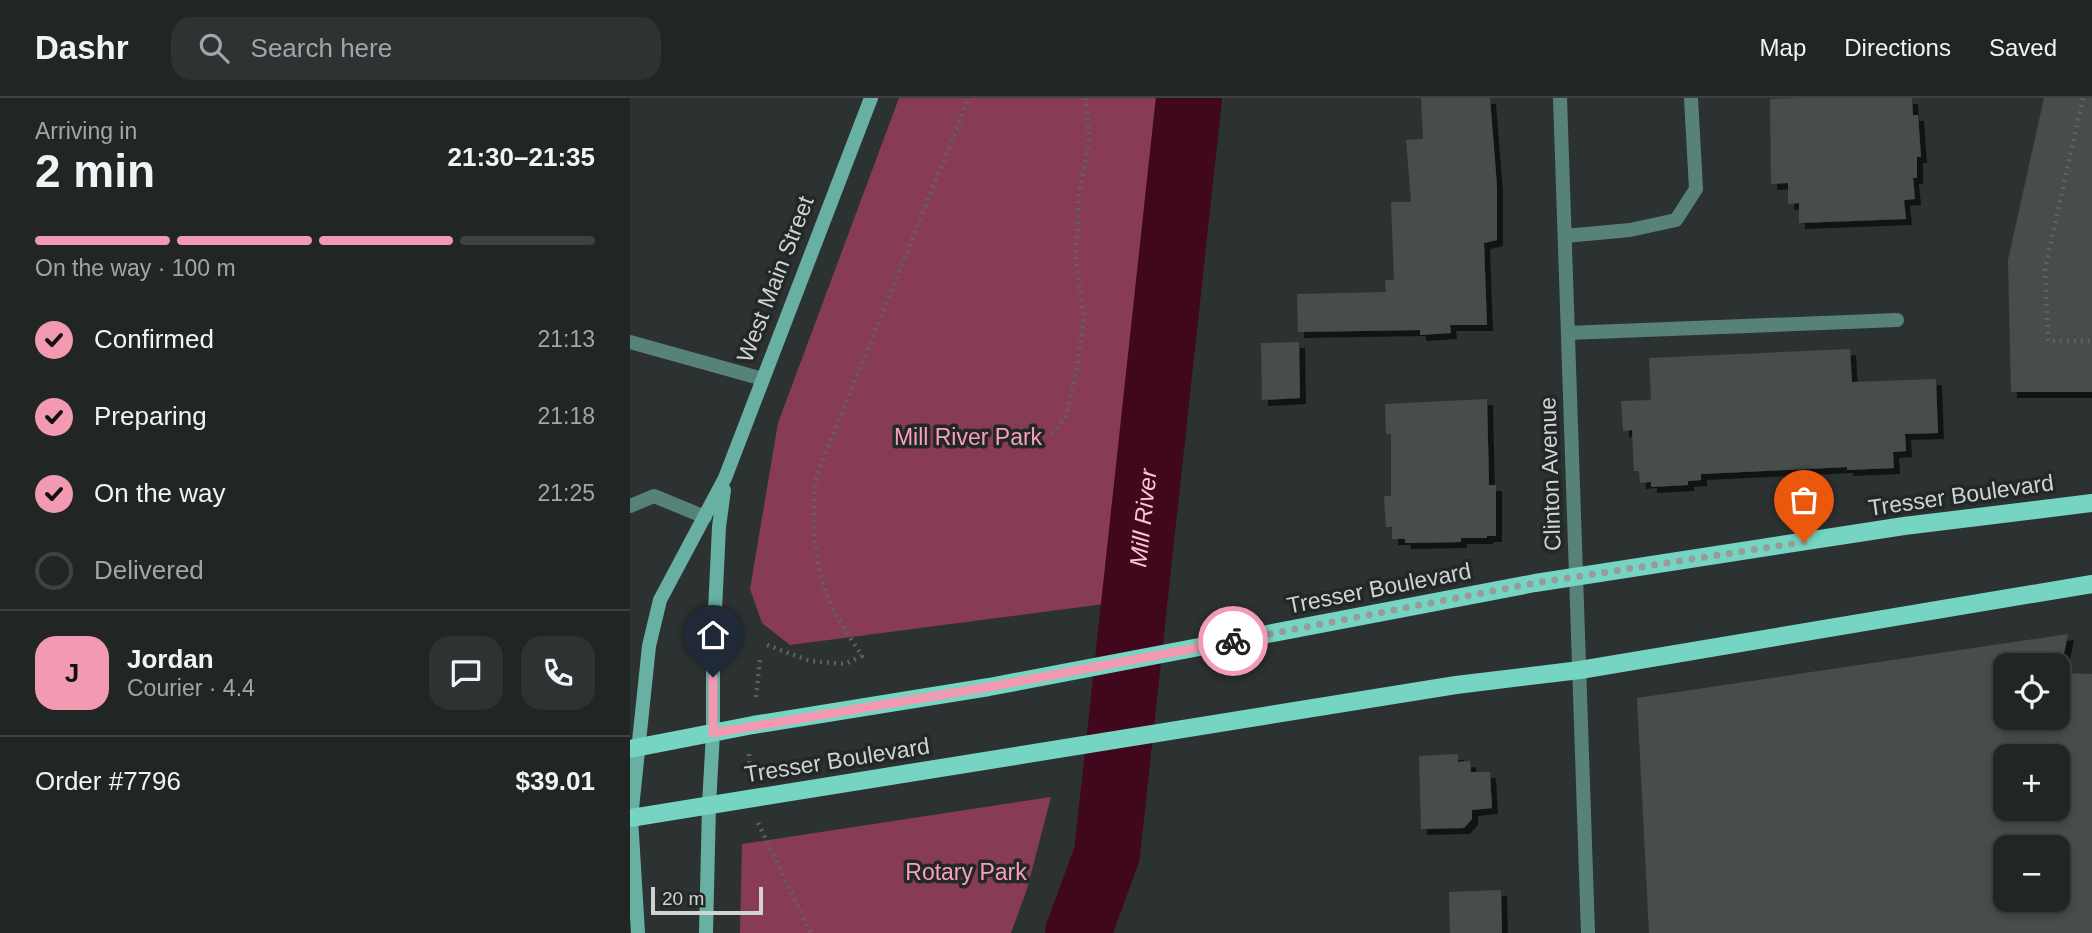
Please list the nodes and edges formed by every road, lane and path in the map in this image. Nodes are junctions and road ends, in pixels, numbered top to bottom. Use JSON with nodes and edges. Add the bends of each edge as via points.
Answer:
{"nodes":[{"id":1,"x":871,"y":98,"type":"edge"},
{"id":2,"x":969,"y":98,"type":"edge"},
{"id":3,"x":1086,"y":98,"type":"edge"},
{"id":4,"x":1560,"y":98,"type":"edge"},
{"id":5,"x":1691,"y":98,"type":"edge"},
{"id":6,"x":2083,"y":98,"type":"edge"},
{"id":7,"x":1565,"y":236,"type":"junction"},
{"id":8,"x":1897,"y":320,"type":"dead end"},
{"id":9,"x":1569,"y":333,"type":"junction"},
{"id":10,"x":2092,"y":341,"type":"edge"},
{"id":11,"x":630,"y":342,"type":"edge"},
{"id":12,"x":763,"y":379,"type":"junction"},
{"id":13,"x":1052,"y":435,"type":"dead end"},
{"id":14,"x":725,"y":478,"type":"junction"},
{"id":15,"x":2092,"y":503,"type":"edge"},
{"id":16,"x":630,"y":506,"type":"edge"},
{"id":17,"x":705,"y":517,"type":"junction"},
{"id":18,"x":1576,"y":577,"type":"junction"},
{"id":19,"x":2092,"y":584,"type":"edge"},
{"id":20,"x":766,"y":645,"type":"dead end"},
{"id":21,"x":1580,"y":670,"type":"junction"},
{"id":22,"x":713,"y":733,"type":"junction"},
{"id":23,"x":633,"y":749,"type":"edge"},
{"id":24,"x":749,"y":760,"type":"dead end"},
{"id":25,"x":750,"y":769,"type":"dead end"},
{"id":26,"x":709,"y":805,"type":"junction"},
{"id":27,"x":630,"y":818,"type":"edge"},
{"id":28,"x":757,"y":821,"type":"dead end"},
{"id":29,"x":638,"y":933,"type":"edge"},
{"id":30,"x":706,"y":933,"type":"edge"},
{"id":31,"x":811,"y":933,"type":"edge"},
{"id":32,"x":1588,"y":933,"type":"edge"}],
"edges":[{"from":1,"to":12,"type":"main road","name":"West Main Street"},
{"from":2,"to":20,"type":"path","via":[[817,475],[812,504],[827,595],[862,656],[845,664],[810,661]]},
{"from":3,"to":13,"type":"path","via":[[1089,143],[1079,194],[1076,262],[1084,318],[1066,416]]},
{"from":4,"to":7,"type":"street","name":"Clinton Avenue"},
{"from":5,"to":7,"type":"street","via":[[1696,189],[1676,220]]},
{"from":6,"to":10,"type":"path","via":[[2045,269],[2048,341]]},
{"from":7,"to":9,"type":"street","name":"Clinton Avenue"},
{"from":8,"to":9,"type":"street"},
{"from":9,"to":18,"type":"street","name":"Clinton Avenue"},
{"from":11,"to":12,"type":"street"},
{"from":12,"to":14,"type":"main road","name":"West Main Street"},
{"from":14,"to":17,"type":"main road","name":"West Main Street"},
{"from":14,"to":22,"type":"main road","name":"West Main Street","via":[[713,638]]},
{"from":15,"to":18,"type":"main road","name":"Tresser Boulevard","via":[[1904,526]]},
{"from":16,"to":17,"type":"street","via":[[654,496]]},
{"from":17,"to":23,"type":"main road","name":"West Main Street","via":[[660,600]]},
{"from":18,"to":21,"type":"street","name":"Clinton Avenue"},
{"from":18,"to":22,"type":"main road","name":"Tresser Boulevard","via":[[989,687]]},
{"from":19,"to":21,"type":"main road","name":"Tresser Boulevard"},
{"from":21,"to":26,"type":"main road","name":"Tresser Boulevard","via":[[1456,685]]},
{"from":21,"to":32,"type":"street","name":"Clinton Avenue"},
{"from":22,"to":23,"type":"main road","name":"Tresser Boulevard"},
{"from":22,"to":26,"type":"main road","name":"West Main Street"},
{"from":23,"to":27,"type":"main road","name":"West Main Street"},
{"from":24,"to":25,"type":"path"},
{"from":26,"to":27,"type":"main road"},
{"from":26,"to":30,"type":"main road","name":"West Main Street"},
{"from":27,"to":29,"type":"main road","name":"West Main Street"},
{"from":28,"to":31,"type":"path"}]}
